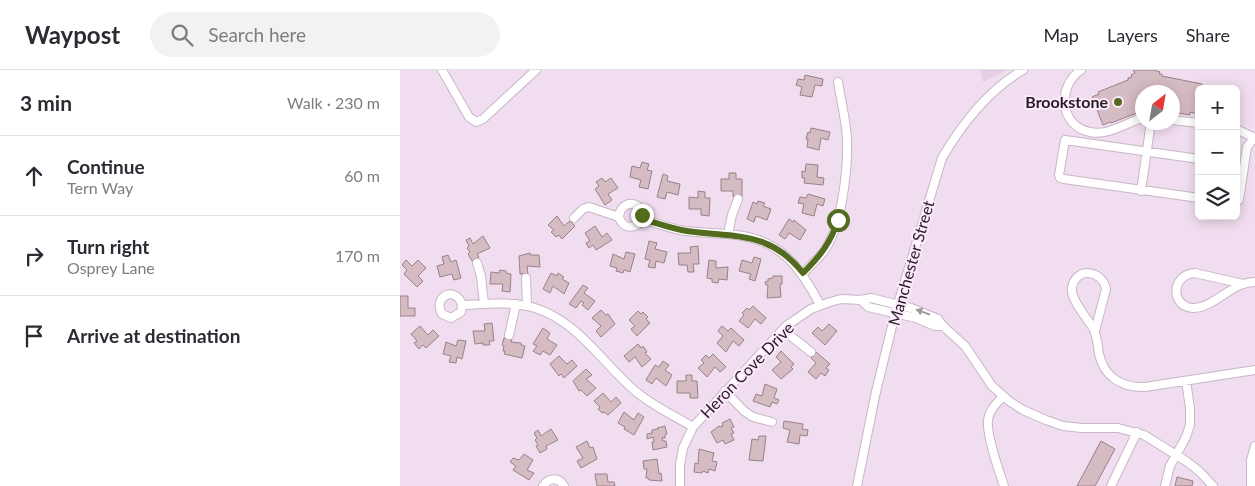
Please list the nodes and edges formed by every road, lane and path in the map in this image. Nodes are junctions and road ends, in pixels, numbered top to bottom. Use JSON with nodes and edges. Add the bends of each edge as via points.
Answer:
{"nodes":[{"id":1,"x":442,"y":70,"type":"edge"},
{"id":2,"x":536,"y":70,"type":"edge"},
{"id":3,"x":1023,"y":70,"type":"edge"},
{"id":4,"x":1082,"y":70,"type":"edge"},
{"id":5,"x":838,"y":82,"type":"dead end"},
{"id":6,"x":1135,"y":120,"type":"edge"},
{"id":7,"x":1180,"y":121,"type":"edge"},
{"id":8,"x":1195,"y":123,"type":"edge"},
{"id":9,"x":1150,"y":130,"type":"edge"},
{"id":10,"x":1238,"y":130,"type":"edge"},
{"id":11,"x":1255,"y":138,"type":"edge"},
{"id":12,"x":1146,"y":151,"type":"junction"},
{"id":13,"x":1195,"y":158,"type":"edge"},
{"id":14,"x":1240,"y":165,"type":"edge"},
{"id":15,"x":1141,"y":191,"type":"junction"},
{"id":16,"x":1195,"y":198,"type":"edge"},
{"id":17,"x":738,"y":199,"type":"dead end"},
{"id":18,"x":618,"y":217,"type":"junction"},
{"id":19,"x":574,"y":218,"type":"dead end"},
{"id":20,"x":642,"y":219,"type":"junction"},
{"id":21,"x":728,"y":234,"type":"junction"},
{"id":22,"x":477,"y":264,"type":"dead end"},
{"id":23,"x":803,"y":273,"type":"junction"},
{"id":24,"x":526,"y":278,"type":"dead end"},
{"id":25,"x":1255,"y":282,"type":"edge"},
{"id":26,"x":1242,"y":284,"type":"junction"},
{"id":27,"x":861,"y":300,"type":"junction"},
{"id":28,"x":484,"y":304,"type":"junction"},
{"id":29,"x":516,"y":304,"type":"junction"},
{"id":30,"x":898,"y":304,"type":"junction"},
{"id":31,"x":462,"y":305,"type":"dead end"},
{"id":32,"x":820,"y":305,"type":"junction"},
{"id":33,"x":527,"y":306,"type":"junction"},
{"id":34,"x":895,"y":314,"type":"junction"},
{"id":35,"x":943,"y":326,"type":"junction"},
{"id":36,"x":783,"y":330,"type":"junction"},
{"id":37,"x":1095,"y":330,"type":"junction"},
{"id":38,"x":509,"y":335,"type":"dead end"},
{"id":39,"x":811,"y":352,"type":"dead end"},
{"id":40,"x":1255,"y":370,"type":"edge"},
{"id":41,"x":1186,"y":381,"type":"junction"},
{"id":42,"x":725,"y":390,"type":"junction"},
{"id":43,"x":1003,"y":396,"type":"junction"},
{"id":44,"x":772,"y":422,"type":"dead end"},
{"id":45,"x":693,"y":426,"type":"junction"},
{"id":46,"x":1137,"y":432,"type":"junction"},
{"id":47,"x":1255,"y":446,"type":"edge"},
{"id":48,"x":1176,"y":455,"type":"junction"},
{"id":49,"x":543,"y":486,"type":"edge"},
{"id":50,"x":564,"y":486,"type":"edge"},
{"id":51,"x":680,"y":486,"type":"edge"},
{"id":52,"x":857,"y":486,"type":"edge"},
{"id":53,"x":1004,"y":486,"type":"edge"},
{"id":54,"x":1111,"y":486,"type":"edge"},
{"id":55,"x":1164,"y":486,"type":"edge"},
{"id":56,"x":1213,"y":486,"type":"edge"},
{"id":57,"x":1251,"y":486,"type":"edge"}],
"edges":[{"from":1,"to":2,"type":"street","via":[[468,117],[476,122]]},
{"from":3,"to":30,"type":"street","name":"Manchester Street","via":[[987,98],[942,158]]},
{"from":4,"to":6,"type":"street","via":[[1071,79],[1064,94],[1065,109],[1075,126],[1099,133]]},
{"from":5,"to":23,"type":"street","via":[[847,138],[840,212],[824,250]]},
{"from":7,"to":8,"type":"street"},
{"from":9,"to":12,"type":"street"},
{"from":10,"to":11,"type":"street"},
{"from":11,"to":14,"type":"street","via":[[1247,147]]},
{"from":12,"to":13,"type":"street"},
{"from":12,"to":15,"type":"street"},
{"from":12,"to":15,"type":"street","via":[[1065,140],[1059,175],[1064,179]]},
{"from":15,"to":16,"type":"street"},
{"from":17,"to":21,"type":"street"},
{"from":18,"to":19,"type":"street","via":[[589,207]]},
{"from":18,"to":20,"type":"street","via":[[629,227]]},
{"from":18,"to":20,"type":"street","via":[[622,208],[632,204],[639,207]]},
{"from":20,"to":21,"type":"street","via":[[685,231]]},
{"from":21,"to":23,"type":"street","via":[[767,244]]},
{"from":22,"to":28,"type":"street"},
{"from":23,"to":32,"type":"street"},
{"from":24,"to":33,"type":"street"},
{"from":25,"to":26,"type":"street"},
{"from":26,"to":26,"type":"street","via":[[1197,307],[1180,302],[1176,292],[1179,280],[1195,273]]},
{"from":27,"to":30,"type":"street","name":"Heron Cove Drive","via":[[870,298]]},
{"from":27,"to":32,"type":"street","name":"Heron Cove Drive","via":[[841,299]]},
{"from":27,"to":34,"type":"street","name":"Heron Cove Drive","via":[[868,307]]},
{"from":28,"to":29,"type":"street"},
{"from":28,"to":31,"type":"street"},
{"from":29,"to":33,"type":"street"},
{"from":29,"to":38,"type":"street"},
{"from":30,"to":34,"type":"street","name":"Manchester Street"},
{"from":35,"to":30,"type":"street","name":"Heron Cove Drive","one_way":true,"via":[[931,315]]},
{"from":32,"to":36,"type":"street","name":"Heron Cove Drive","via":[[800,315]]},
{"from":33,"to":45,"type":"street","via":[[547,312],[567,324],[638,393]]},
{"from":34,"to":35,"type":"street","name":"Heron Cove Drive"},
{"from":34,"to":52,"type":"street","name":"Manchester Street"},
{"from":35,"to":43,"type":"street","name":"Heron Cove Drive","via":[[961,340],[988,381]]},
{"from":36,"to":39,"type":"street"},
{"from":36,"to":42,"type":"street","name":"Heron Cove Drive"},
{"from":37,"to":37,"type":"street","via":[[1072,290],[1075,280],[1087,273],[1100,277],[1106,289]]},
{"from":37,"to":41,"type":"street","via":[[1104,366],[1118,382],[1139,387]]},
{"from":40,"to":41,"type":"street"},
{"from":41,"to":48,"type":"street","via":[[1190,420],[1186,437]]},
{"from":42,"to":44,"type":"street","via":[[753,417]]},
{"from":42,"to":45,"type":"street","name":"Heron Cove Drive"},
{"from":43,"to":46,"type":"street","name":"Heron Cove Drive","via":[[1023,410],[1055,423]]},
{"from":43,"to":53,"type":"street","via":[[988,420]]},
{"from":45,"to":51,"type":"street","name":"Heron Cove Drive","via":[[683,448]]},
{"from":46,"to":48,"type":"street","name":"Heron Cove Drive"},
{"from":46,"to":54,"type":"street"},
{"from":47,"to":57,"type":"street","via":[[1251,460]]},
{"from":48,"to":55,"type":"street"},
{"from":48,"to":56,"type":"street","name":"Heron Cove Drive","via":[[1199,471]]},
{"from":49,"to":50,"type":"street","via":[[548,480],[555,479]]}]}
